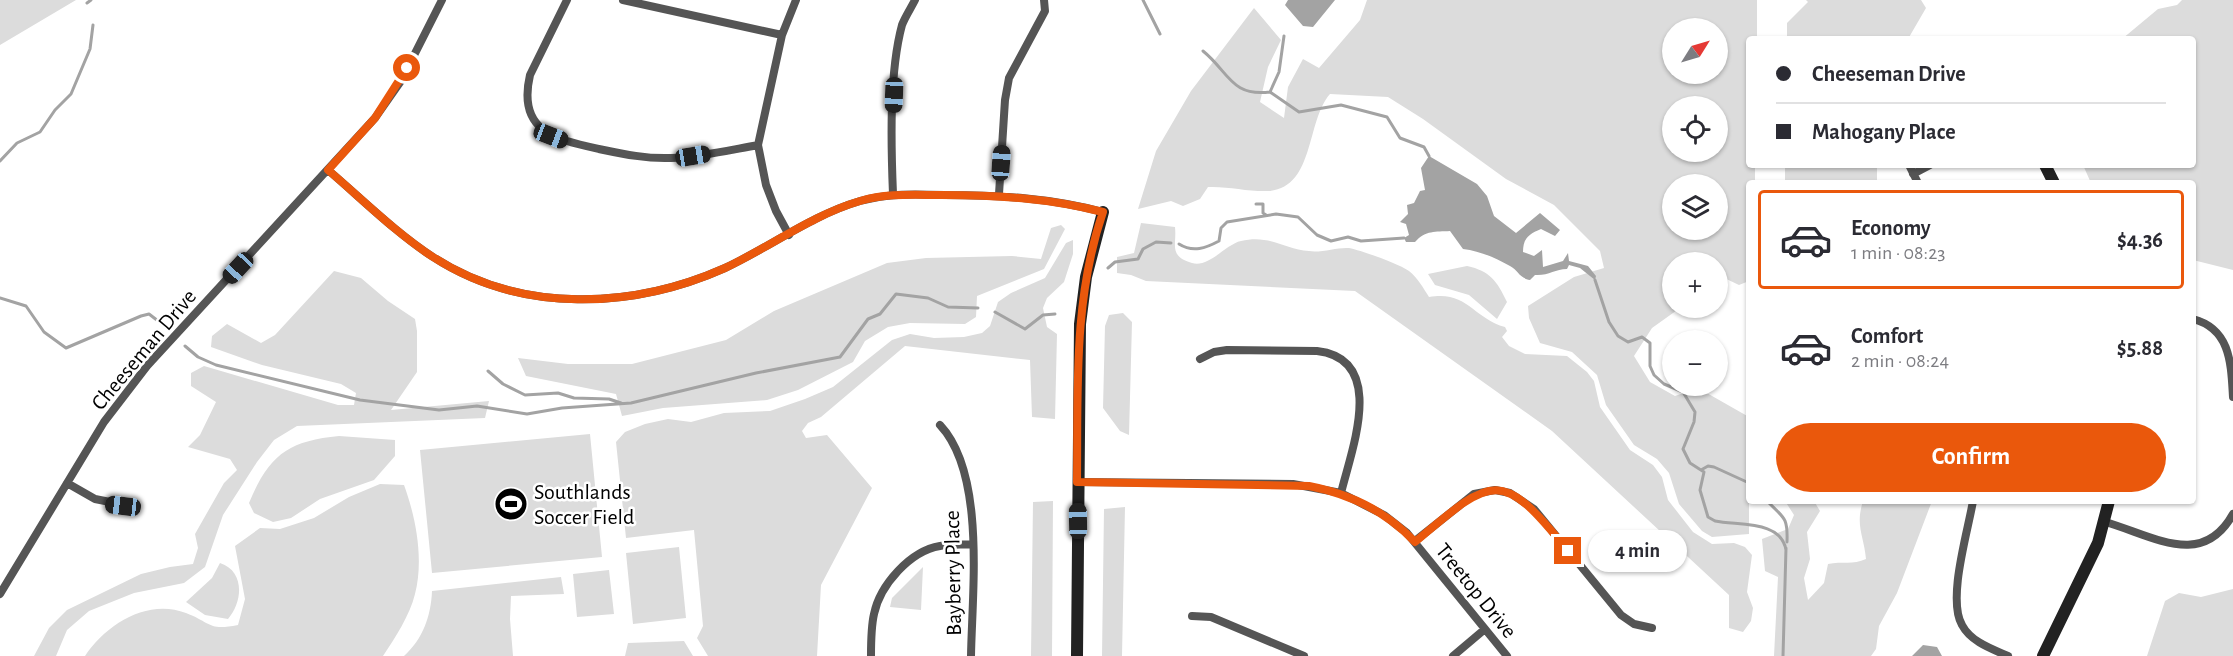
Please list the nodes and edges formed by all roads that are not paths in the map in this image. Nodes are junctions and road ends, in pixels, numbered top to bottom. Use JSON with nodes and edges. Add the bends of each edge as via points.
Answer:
{"nodes":[{"id":1,"x":442,"y":0,"type":"edge"},
{"id":2,"x":567,"y":0,"type":"edge"},
{"id":3,"x":623,"y":0,"type":"edge"},
{"id":4,"x":796,"y":0,"type":"edge"},
{"id":5,"x":915,"y":0,"type":"edge"},
{"id":6,"x":1044,"y":0,"type":"edge"},
{"id":7,"x":782,"y":35,"type":"junction"},
{"id":8,"x":758,"y":145,"type":"junction"},
{"id":9,"x":1910,"y":168,"type":"edge"},
{"id":10,"x":1924,"y":168,"type":"edge"},
{"id":11,"x":328,"y":170,"type":"junction"},
{"id":12,"x":1913,"y":174,"type":"junction"},
{"id":13,"x":1916,"y":180,"type":"edge"},
{"id":14,"x":893,"y":194,"type":"junction"},
{"id":15,"x":999,"y":194,"type":"junction"},
{"id":16,"x":1103,"y":212,"type":"joint"},
{"id":17,"x":789,"y":235,"type":"junction"},
{"id":18,"x":2196,"y":320,"type":"edge"},
{"id":19,"x":1200,"y":359,"type":"dead end"},
{"id":20,"x":2233,"y":397,"type":"edge"},
{"id":21,"x":940,"y":425,"type":"dead end"},
{"id":22,"x":1077,"y":482,"type":"junction"},
{"id":23,"x":67,"y":483,"type":"junction"},
{"id":24,"x":1341,"y":493,"type":"junction"},
{"id":25,"x":1972,"y":504,"type":"edge"},
{"id":26,"x":2108,"y":504,"type":"edge"},
{"id":27,"x":135,"y":507,"type":"dead end"},
{"id":28,"x":2233,"y":514,"type":"edge"},
{"id":29,"x":2105,"y":522,"type":"junction"},
{"id":30,"x":1415,"y":542,"type":"junction"},
{"id":31,"x":973,"y":544,"type":"junction"},
{"id":32,"x":0,"y":594,"type":"edge"},
{"id":33,"x":1192,"y":616,"type":"dead end"},
{"id":34,"x":1652,"y":628,"type":"dead end"},
{"id":35,"x":1485,"y":629,"type":"junction"},
{"id":36,"x":871,"y":656,"type":"edge"},
{"id":37,"x":971,"y":656,"type":"edge"},
{"id":38,"x":1077,"y":656,"type":"edge"},
{"id":39,"x":1304,"y":656,"type":"edge"},
{"id":40,"x":1453,"y":656,"type":"edge"},
{"id":41,"x":1507,"y":656,"type":"edge"},
{"id":42,"x":2008,"y":656,"type":"edge"},
{"id":43,"x":2043,"y":656,"type":"edge"}],
"edges":[{"from":1,"to":11,"type":"street","name":"Cheeseman Drive","via":[[396,88]]},
{"from":2,"to":8,"type":"street","via":[[527,88],[530,114],[551,136],[647,158],[693,156]]},
{"from":3,"to":7,"type":"street"},
{"from":4,"to":7,"type":"street"},
{"from":5,"to":14,"type":"street","via":[[903,24],[897,58]]},
{"from":6,"to":15,"type":"street","via":[[1045,11],[1009,78]]},
{"from":7,"to":8,"type":"street"},
{"from":8,"to":17,"type":"street","via":[[766,185]]},
{"from":9,"to":12,"type":"street"},
{"from":10,"to":12,"type":"street"},
{"from":11,"to":17,"type":"street","via":[[433,257],[484,283],[549,297],[585,301],[650,294],[726,267]]},
{"from":11,"to":23,"type":"street","name":"Cheeseman Drive","via":[[147,366],[104,422]]},
{"from":12,"to":13,"type":"street"},
{"from":14,"to":15,"type":"street"},
{"from":14,"to":17,"type":"street","via":[[841,208]]},
{"from":15,"to":16,"type":"street"},
{"from":16,"to":22,"type":"main road","via":[[1086,277],[1080,324]]},
{"from":18,"to":20,"type":"street","via":[[2206,322],[2224,340],[2231,359]]},
{"from":19,"to":24,"type":"street","via":[[1227,350],[1317,351],[1327,352],[1345,363],[1358,381],[1361,400]]},
{"from":21,"to":31,"type":"street","name":"Bayberry Place","via":[[952,438],[964,475]]},
{"from":22,"to":24,"type":"street","name":"Treetop Drive","via":[[1293,484]]},
{"from":22,"to":38,"type":"main road"},
{"from":23,"to":27,"type":"street","via":[[95,499]]},
{"from":23,"to":32,"type":"street","name":"Cheeseman Drive"},
{"from":24,"to":30,"type":"street","name":"Treetop Drive","via":[[1384,515]]},
{"from":25,"to":42,"type":"street","via":[[1955,602],[1962,626],[1982,645]]},
{"from":26,"to":29,"type":"main road"},
{"from":28,"to":29,"type":"street","via":[[2225,528],[2208,543],[2192,547]]},
{"from":29,"to":43,"type":"main road"},
{"from":30,"to":34,"type":"street","via":[[1474,494],[1510,492],[1534,509],[1622,615],[1634,624]]},
{"from":30,"to":35,"type":"street","name":"Treetop Drive"},
{"from":31,"to":36,"type":"street","via":[[925,551],[897,574],[878,599]]},
{"from":31,"to":37,"type":"street","name":"Bayberry Place"},
{"from":33,"to":39,"type":"street","via":[[1211,617]]},
{"from":35,"to":40,"type":"street"},
{"from":35,"to":41,"type":"street","name":"Treetop Drive"}]}
